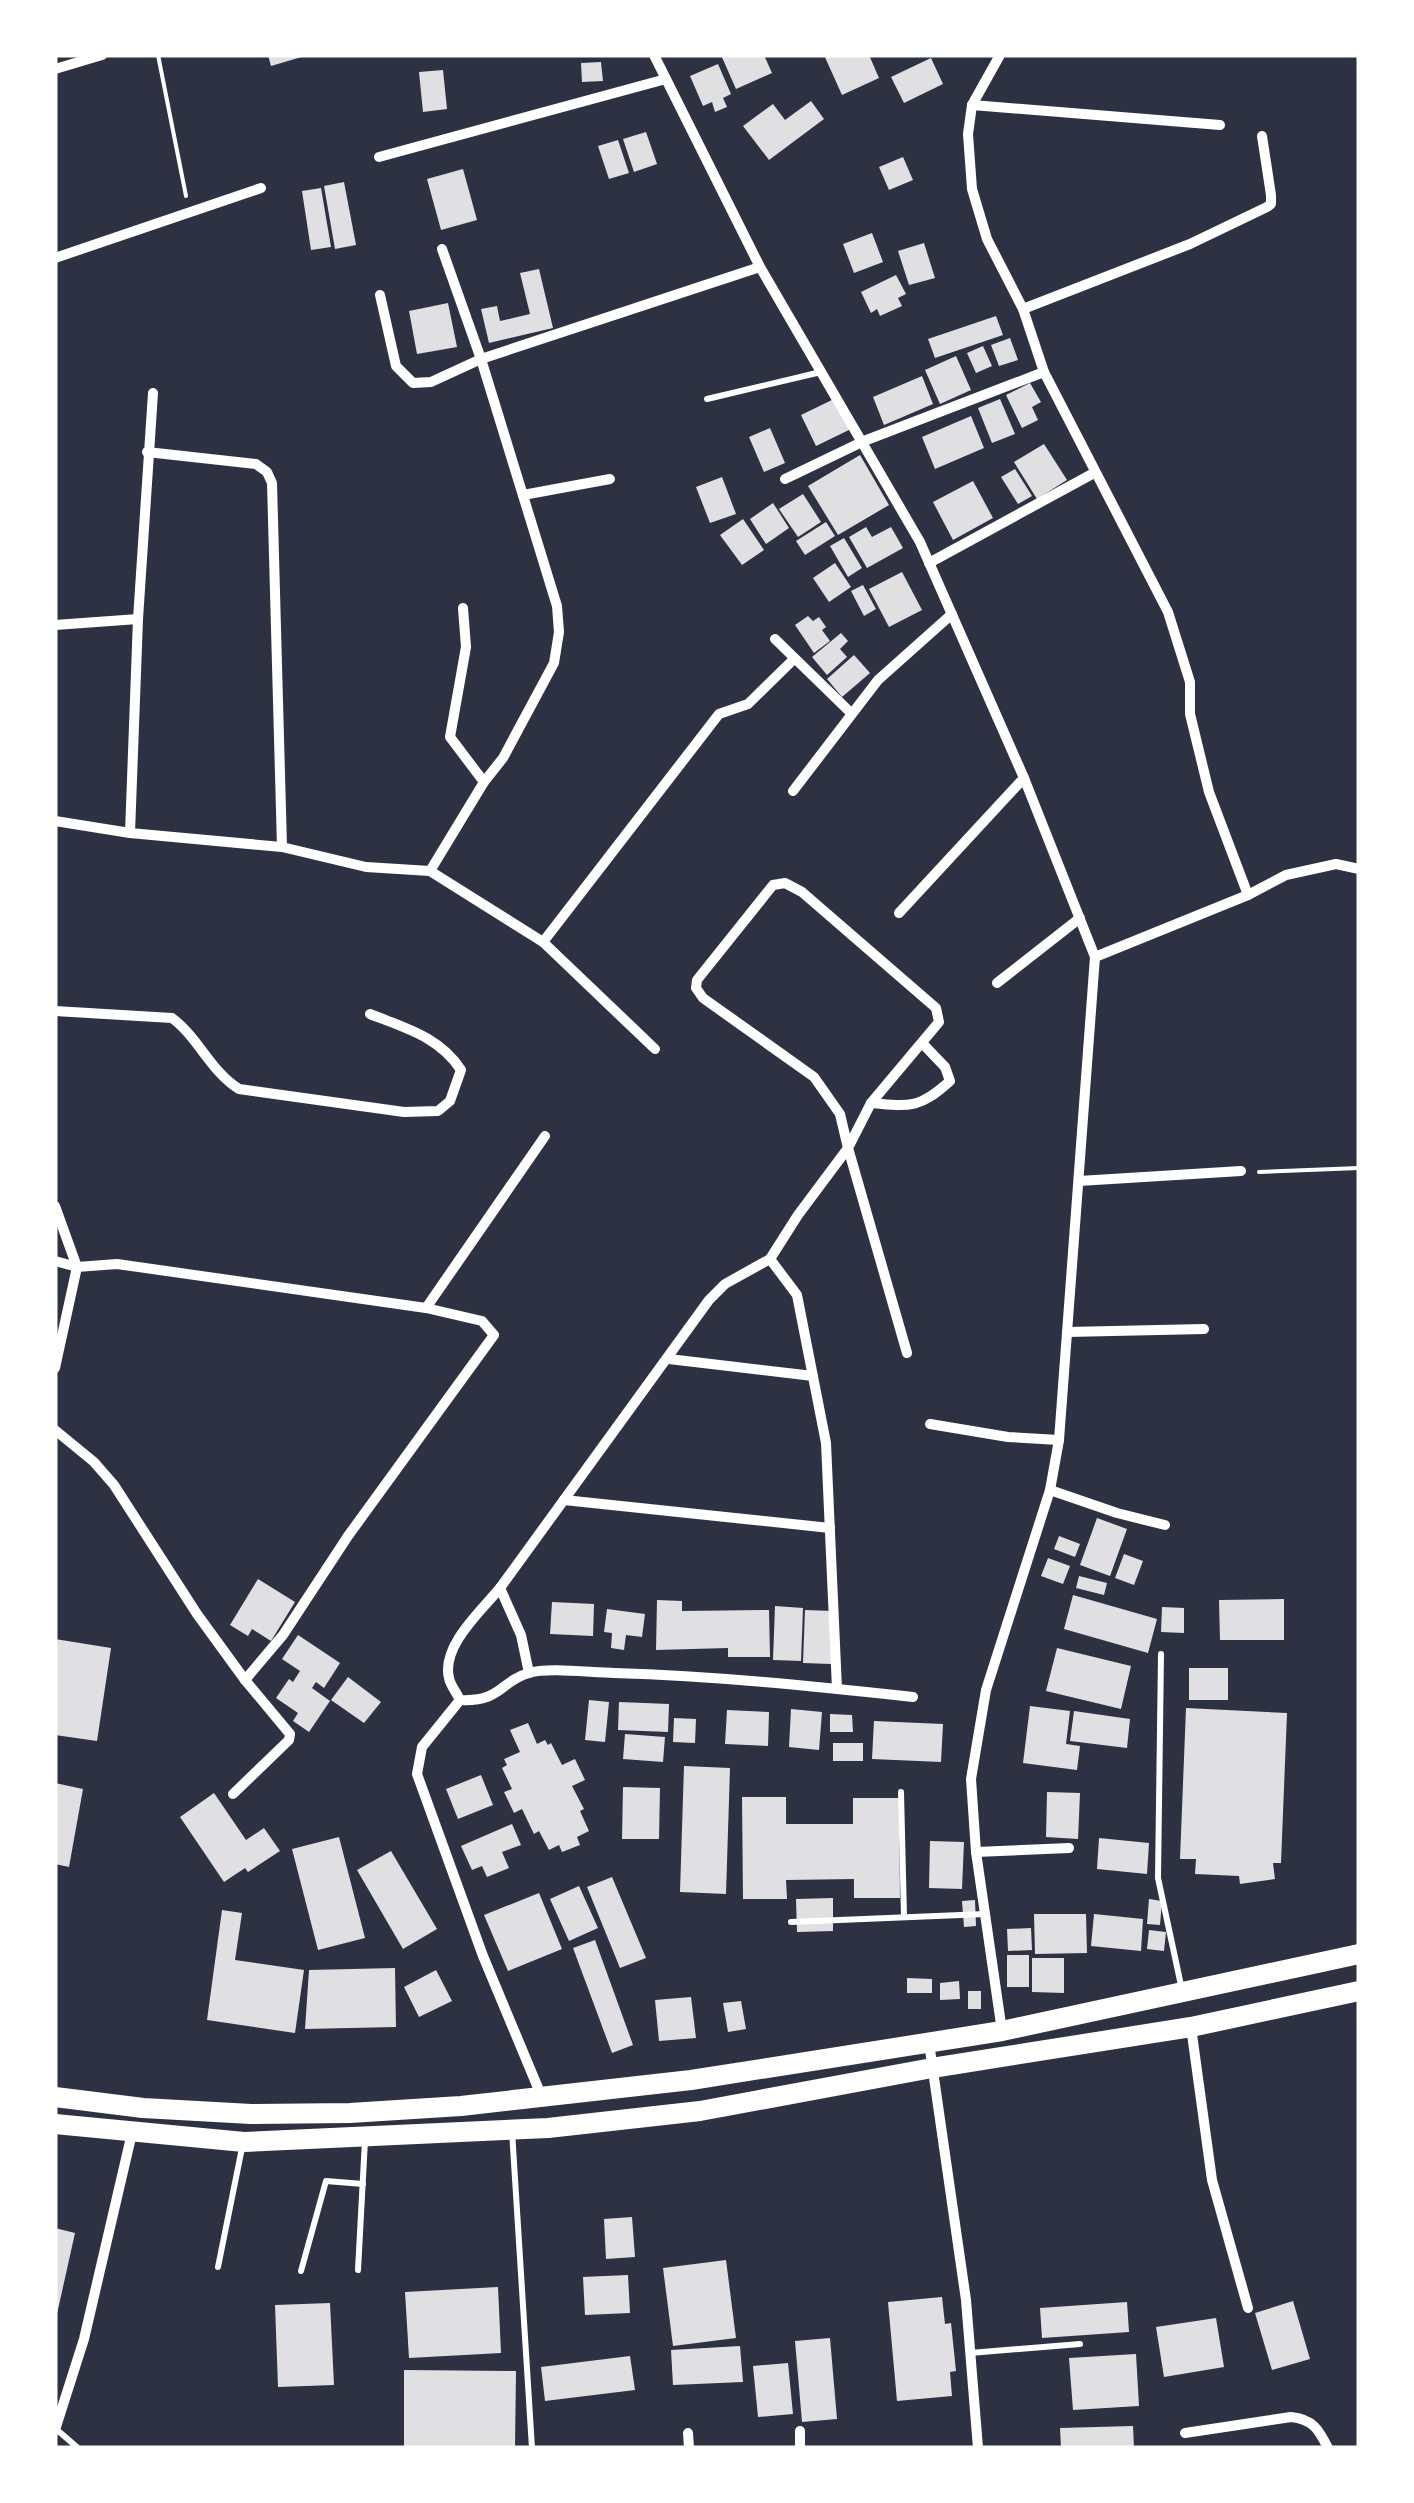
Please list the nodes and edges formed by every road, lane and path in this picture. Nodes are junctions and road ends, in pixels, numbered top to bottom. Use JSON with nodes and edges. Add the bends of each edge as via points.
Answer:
{"nodes":[{"id":1,"x":102,"y":55,"type":"edge"},
{"id":2,"x":158,"y":55,"type":"edge"},
{"id":3,"x":654,"y":55,"type":"edge"},
{"id":4,"x":1000,"y":55,"type":"edge"},
{"id":5,"x":55,"y":69,"type":"edge"},
{"id":6,"x":666,"y":80,"type":"junction"},
{"id":7,"x":972,"y":106,"type":"junction"},
{"id":8,"x":1220,"y":125,"type":"dead end"},
{"id":9,"x":1262,"y":136,"type":"dead end"},
{"id":10,"x":378,"y":156,"type":"dead end"},
{"id":11,"x":261,"y":188,"type":"dead end"},
{"id":12,"x":189,"y":210,"type":"junction"},
{"id":13,"x":442,"y":249,"type":"dead end"},
{"id":14,"x":55,"y":258,"type":"edge"},
{"id":15,"x":760,"y":267,"type":"junction"},
{"id":16,"x":380,"y":295,"type":"dead end"},
{"id":17,"x":1024,"y":309,"type":"junction"},
{"id":18,"x":482,"y":359,"type":"junction"},
{"id":19,"x":821,"y":372,"type":"junction"},
{"id":20,"x":1044,"y":372,"type":"junction"},
{"id":21,"x":153,"y":393,"type":"dead end"},
{"id":22,"x":707,"y":399,"type":"dead end"},
{"id":23,"x":864,"y":441,"type":"junction"},
{"id":24,"x":147,"y":452,"type":"junction"},
{"id":25,"x":1094,"y":472,"type":"junction"},
{"id":26,"x":785,"y":478,"type":"dead end"},
{"id":27,"x":610,"y":479,"type":"dead end"},
{"id":28,"x":523,"y":495,"type":"junction"},
{"id":29,"x":929,"y":563,"type":"junction"},
{"id":30,"x":463,"y":608,"type":"dead end"},
{"id":31,"x":952,"y":614,"type":"junction"},
{"id":32,"x":138,"y":619,"type":"junction"},
{"id":33,"x":55,"y":626,"type":"edge"},
{"id":34,"x":775,"y":640,"type":"dead end"},
{"id":35,"x":793,"y":660,"type":"junction"},
{"id":36,"x":851,"y":713,"type":"junction"},
{"id":37,"x":1024,"y":778,"type":"junction"},
{"id":38,"x":484,"y":782,"type":"junction"},
{"id":39,"x":793,"y":790,"type":"dead end"},
{"id":40,"x":55,"y":820,"type":"edge"},
{"id":41,"x":130,"y":832,"type":"junction"},
{"id":42,"x":282,"y":847,"type":"junction"},
{"id":43,"x":1359,"y":869,"type":"edge"},
{"id":44,"x":430,"y":871,"type":"junction"},
{"id":45,"x":1248,"y":894,"type":"junction"},
{"id":46,"x":899,"y":913,"type":"dead end"},
{"id":47,"x":1080,"y":918,"type":"junction"},
{"id":48,"x":543,"y":942,"type":"junction"},
{"id":49,"x":1095,"y":957,"type":"junction"},
{"id":50,"x":997,"y":983,"type":"dead end"},
{"id":51,"x":55,"y":1012,"type":"edge"},
{"id":52,"x":370,"y":1014,"type":"dead end"},
{"id":53,"x":923,"y":1044,"type":"junction"},
{"id":54,"x":655,"y":1049,"type":"dead end"},
{"id":55,"x":872,"y":1103,"type":"junction"},
{"id":56,"x":545,"y":1136,"type":"dead end"},
{"id":57,"x":848,"y":1148,"type":"junction"},
{"id":58,"x":1359,"y":1168,"type":"edge"},
{"id":59,"x":1241,"y":1171,"type":"joint"},
{"id":60,"x":1079,"y":1181,"type":"junction"},
{"id":61,"x":55,"y":1206,"type":"edge"},
{"id":62,"x":770,"y":1259,"type":"junction"},
{"id":63,"x":55,"y":1261,"type":"edge"},
{"id":64,"x":78,"y":1266,"type":"junction"},
{"id":65,"x":426,"y":1308,"type":"junction"},
{"id":66,"x":1204,"y":1329,"type":"dead end"},
{"id":67,"x":1066,"y":1332,"type":"junction"},
{"id":68,"x":907,"y":1353,"type":"dead end"},
{"id":69,"x":669,"y":1359,"type":"junction"},
{"id":70,"x":55,"y":1368,"type":"edge"},
{"id":71,"x":813,"y":1376,"type":"junction"},
{"id":72,"x":930,"y":1424,"type":"dead end"},
{"id":73,"x":55,"y":1430,"type":"edge"},
{"id":74,"x":1059,"y":1440,"type":"junction"},
{"id":75,"x":1050,"y":1490,"type":"junction"},
{"id":76,"x":564,"y":1500,"type":"junction"},
{"id":77,"x":1166,"y":1524,"type":"dead end"},
{"id":78,"x":830,"y":1528,"type":"junction"},
{"id":79,"x":500,"y":1588,"type":"junction"},
{"id":80,"x":1162,"y":1654,"type":"dead end"},
{"id":81,"x":529,"y":1672,"type":"junction"},
{"id":82,"x":245,"y":1680,"type":"junction"},
{"id":83,"x":837,"y":1689,"type":"junction"},
{"id":84,"x":913,"y":1697,"type":"dead end"},
{"id":85,"x":460,"y":1700,"type":"junction"},
{"id":86,"x":901,"y":1792,"type":"dead end"},
{"id":87,"x":233,"y":1794,"type":"dead end"},
{"id":88,"x":1069,"y":1848,"type":"dead end"},
{"id":89,"x":976,"y":1852,"type":"junction"},
{"id":90,"x":985,"y":1914,"type":"junction"},
{"id":91,"x":904,"y":1916,"type":"junction"},
{"id":92,"x":791,"y":1922,"type":"dead end"},
{"id":93,"x":1359,"y":1954,"type":"edge"},
{"id":94,"x":1359,"y":1991,"type":"edge"},
{"id":95,"x":1182,"y":1992,"type":"junction"},
{"id":96,"x":1191,"y":2027,"type":"junction"},
{"id":97,"x":1002,"y":2031,"type":"junction"},
{"id":98,"x":929,"y":2042,"type":"junction"},
{"id":99,"x":932,"y":2068,"type":"junction"},
{"id":100,"x":541,"y":2095,"type":"junction"},
{"id":101,"x":55,"y":2097,"type":"edge"},
{"id":102,"x":55,"y":2124,"type":"edge"},
{"id":103,"x":512,"y":2130,"type":"junction"},
{"id":104,"x":132,"y":2132,"type":"junction"},
{"id":105,"x":365,"y":2138,"type":"junction"},
{"id":106,"x":244,"y":2142,"type":"junction"},
{"id":107,"x":363,"y":2184,"type":"junction"},
{"id":108,"x":218,"y":2267,"type":"dead end"},
{"id":109,"x":358,"y":2270,"type":"dead end"},
{"id":110,"x":301,"y":2271,"type":"dead end"},
{"id":111,"x":1248,"y":2308,"type":"dead end"},
{"id":112,"x":1080,"y":2344,"type":"dead end"},
{"id":113,"x":969,"y":2352,"type":"junction"},
{"id":114,"x":55,"y":2430,"type":"edge"},
{"id":115,"x":800,"y":2431,"type":"dead end"},
{"id":116,"x":688,"y":2433,"type":"dead end"},
{"id":117,"x":1185,"y":2433,"type":"dead end"},
{"id":118,"x":78,"y":2448,"type":"edge"},
{"id":119,"x":532,"y":2448,"type":"edge"},
{"id":120,"x":689,"y":2448,"type":"edge"},
{"id":121,"x":800,"y":2448,"type":"edge"},
{"id":122,"x":978,"y":2448,"type":"edge"},
{"id":123,"x":1328,"y":2448,"type":"edge"}],
"edges":[{"from":1,"to":5,"type":"street"},
{"from":2,"to":12,"type":"path"},
{"from":3,"to":6,"type":"street"},
{"from":4,"to":7,"type":"street"},
{"from":6,"to":10,"type":"street"},
{"from":6,"to":15,"type":"street"},
{"from":7,"to":8,"type":"street"},
{"from":7,"to":17,"type":"street","via":[[972,189],[987,240]]},
{"from":9,"to":17,"type":"street","via":[[1267,207]]},
{"from":11,"to":12,"type":"street"},
{"from":12,"to":14,"type":"street"},
{"from":13,"to":18,"type":"street"},
{"from":15,"to":18,"type":"street"},
{"from":15,"to":19,"type":"street"},
{"from":16,"to":18,"type":"street","via":[[396,366],[413,383]]},
{"from":17,"to":20,"type":"street"},
{"from":18,"to":28,"type":"street"},
{"from":19,"to":22,"type":"lane"},
{"from":19,"to":23,"type":"street"},
{"from":20,"to":23,"type":"street"},
{"from":20,"to":25,"type":"street"},
{"from":21,"to":24,"type":"street"},
{"from":23,"to":26,"type":"street"},
{"from":23,"to":29,"type":"street"},
{"from":24,"to":32,"type":"street"},
{"from":24,"to":42,"type":"street","via":[[256,464],[272,484]]},
{"from":25,"to":29,"type":"street"},
{"from":25,"to":45,"type":"street","via":[[1168,612],[1190,682],[1190,714],[1209,792]]},
{"from":27,"to":28,"type":"street"},
{"from":28,"to":38,"type":"street","via":[[560,632],[554,663]]},
{"from":29,"to":31,"type":"street"},
{"from":30,"to":38,"type":"street","via":[[466,647],[450,737]]},
{"from":31,"to":36,"type":"street"},
{"from":31,"to":37,"type":"street"},
{"from":32,"to":33,"type":"street"},
{"from":32,"to":41,"type":"street"},
{"from":34,"to":35,"type":"street"},
{"from":35,"to":36,"type":"street"},
{"from":35,"to":48,"type":"street","via":[[748,704],[719,714]]},
{"from":36,"to":39,"type":"street"},
{"from":37,"to":46,"type":"street"},
{"from":37,"to":47,"type":"street"},
{"from":38,"to":44,"type":"street"},
{"from":40,"to":41,"type":"street"},
{"from":41,"to":42,"type":"street"},
{"from":42,"to":44,"type":"street","via":[[366,867]]},
{"from":43,"to":45,"type":"street","via":[[1316,867]]},
{"from":44,"to":48,"type":"street"},
{"from":45,"to":49,"type":"street"},
{"from":47,"to":49,"type":"street"},
{"from":47,"to":50,"type":"street"},
{"from":48,"to":54,"type":"street"},
{"from":49,"to":60,"type":"street"},
{"from":51,"to":52,"type":"street","via":[[172,1018],[239,1088],[438,1111],[450,1101],[462,1070],[437,1042]]},
{"from":53,"to":55,"type":"street"},
{"from":53,"to":55,"type":"street","via":[[950,1081],[922,1104]]},
{"from":53,"to":57,"type":"street","via":[[939,1022],[936,1008],[785,883],[773,885],[697,980],[703,998],[814,1078],[840,1114]]},
{"from":55,"to":57,"type":"street"},
{"from":56,"to":65,"type":"street"},
{"from":57,"to":62,"type":"street"},
{"from":57,"to":68,"type":"street"},
{"from":58,"to":59,"type":"path"},
{"from":59,"to":60,"type":"street"},
{"from":60,"to":67,"type":"street"},
{"from":61,"to":64,"type":"street"},
{"from":62,"to":69,"type":"street","via":[[725,1284]]},
{"from":62,"to":71,"type":"street","via":[[798,1294]]},
{"from":63,"to":64,"type":"street"},
{"from":64,"to":65,"type":"street","via":[[117,1264]]},
{"from":64,"to":70,"type":"street"},
{"from":65,"to":82,"type":"street","via":[[482,1321],[494,1335],[490,1346]]},
{"from":66,"to":67,"type":"street"},
{"from":67,"to":74,"type":"street"},
{"from":69,"to":71,"type":"street"},
{"from":69,"to":76,"type":"street"},
{"from":71,"to":78,"type":"street","via":[[826,1443]]},
{"from":72,"to":74,"type":"street"},
{"from":73,"to":82,"type":"street","via":[[114,1485]]},
{"from":74,"to":75,"type":"street"},
{"from":75,"to":77,"type":"street"},
{"from":75,"to":89,"type":"street","via":[[986,1690],[972,1778]]},
{"from":76,"to":78,"type":"street"},
{"from":76,"to":79,"type":"street"},
{"from":78,"to":83,"type":"street"},
{"from":79,"to":81,"type":"street"},
{"from":79,"to":85,"type":"street","via":[[451,1655],[448,1676]]},
{"from":80,"to":95,"type":"lane","via":[[1158,1878]]},
{"from":81,"to":83,"type":"street","via":[[713,1676]]},
{"from":81,"to":85,"type":"street","via":[[498,1693]]},
{"from":82,"to":87,"type":"street","via":[[290,1740]]},
{"from":83,"to":84,"type":"street"},
{"from":85,"to":100,"type":"street","via":[[422,1747],[417,1774]]},
{"from":86,"to":91,"type":"lane"},
{"from":88,"to":89,"type":"street"},
{"from":89,"to":90,"type":"street"},
{"from":90,"to":91,"type":"lane"},
{"from":90,"to":97,"type":"street"},
{"from":91,"to":92,"type":"lane"},
{"from":93,"to":95,"type":"highway"},
{"from":94,"to":96,"type":"highway"},
{"from":95,"to":97,"type":"highway"},
{"from":96,"to":99,"type":"highway"},
{"from":96,"to":111,"type":"street","via":[[1212,2180]]},
{"from":97,"to":98,"type":"highway"},
{"from":98,"to":99,"type":"street"},
{"from":98,"to":100,"type":"highway","via":[[690,2080]]},
{"from":99,"to":103,"type":"highway","via":[[700,2112]]},
{"from":99,"to":113,"type":"street"},
{"from":100,"to":101,"type":"highway","via":[[443,2107],[251,2114]]},
{"from":102,"to":104,"type":"highway"},
{"from":103,"to":105,"type":"highway"},
{"from":103,"to":119,"type":"lane"},
{"from":104,"to":106,"type":"highway"},
{"from":104,"to":114,"type":"street","via":[[84,2339]]},
{"from":105,"to":106,"type":"highway"},
{"from":105,"to":107,"type":"lane"},
{"from":106,"to":108,"type":"lane"},
{"from":107,"to":109,"type":"lane"},
{"from":107,"to":110,"type":"lane","via":[[326,2181]]},
{"from":112,"to":113,"type":"lane"},
{"from":113,"to":122,"type":"street"},
{"from":114,"to":118,"type":"lane"},
{"from":115,"to":121,"type":"street"},
{"from":116,"to":120,"type":"street"},
{"from":117,"to":123,"type":"street","via":[[1291,2416],[1318,2427]]}]}
